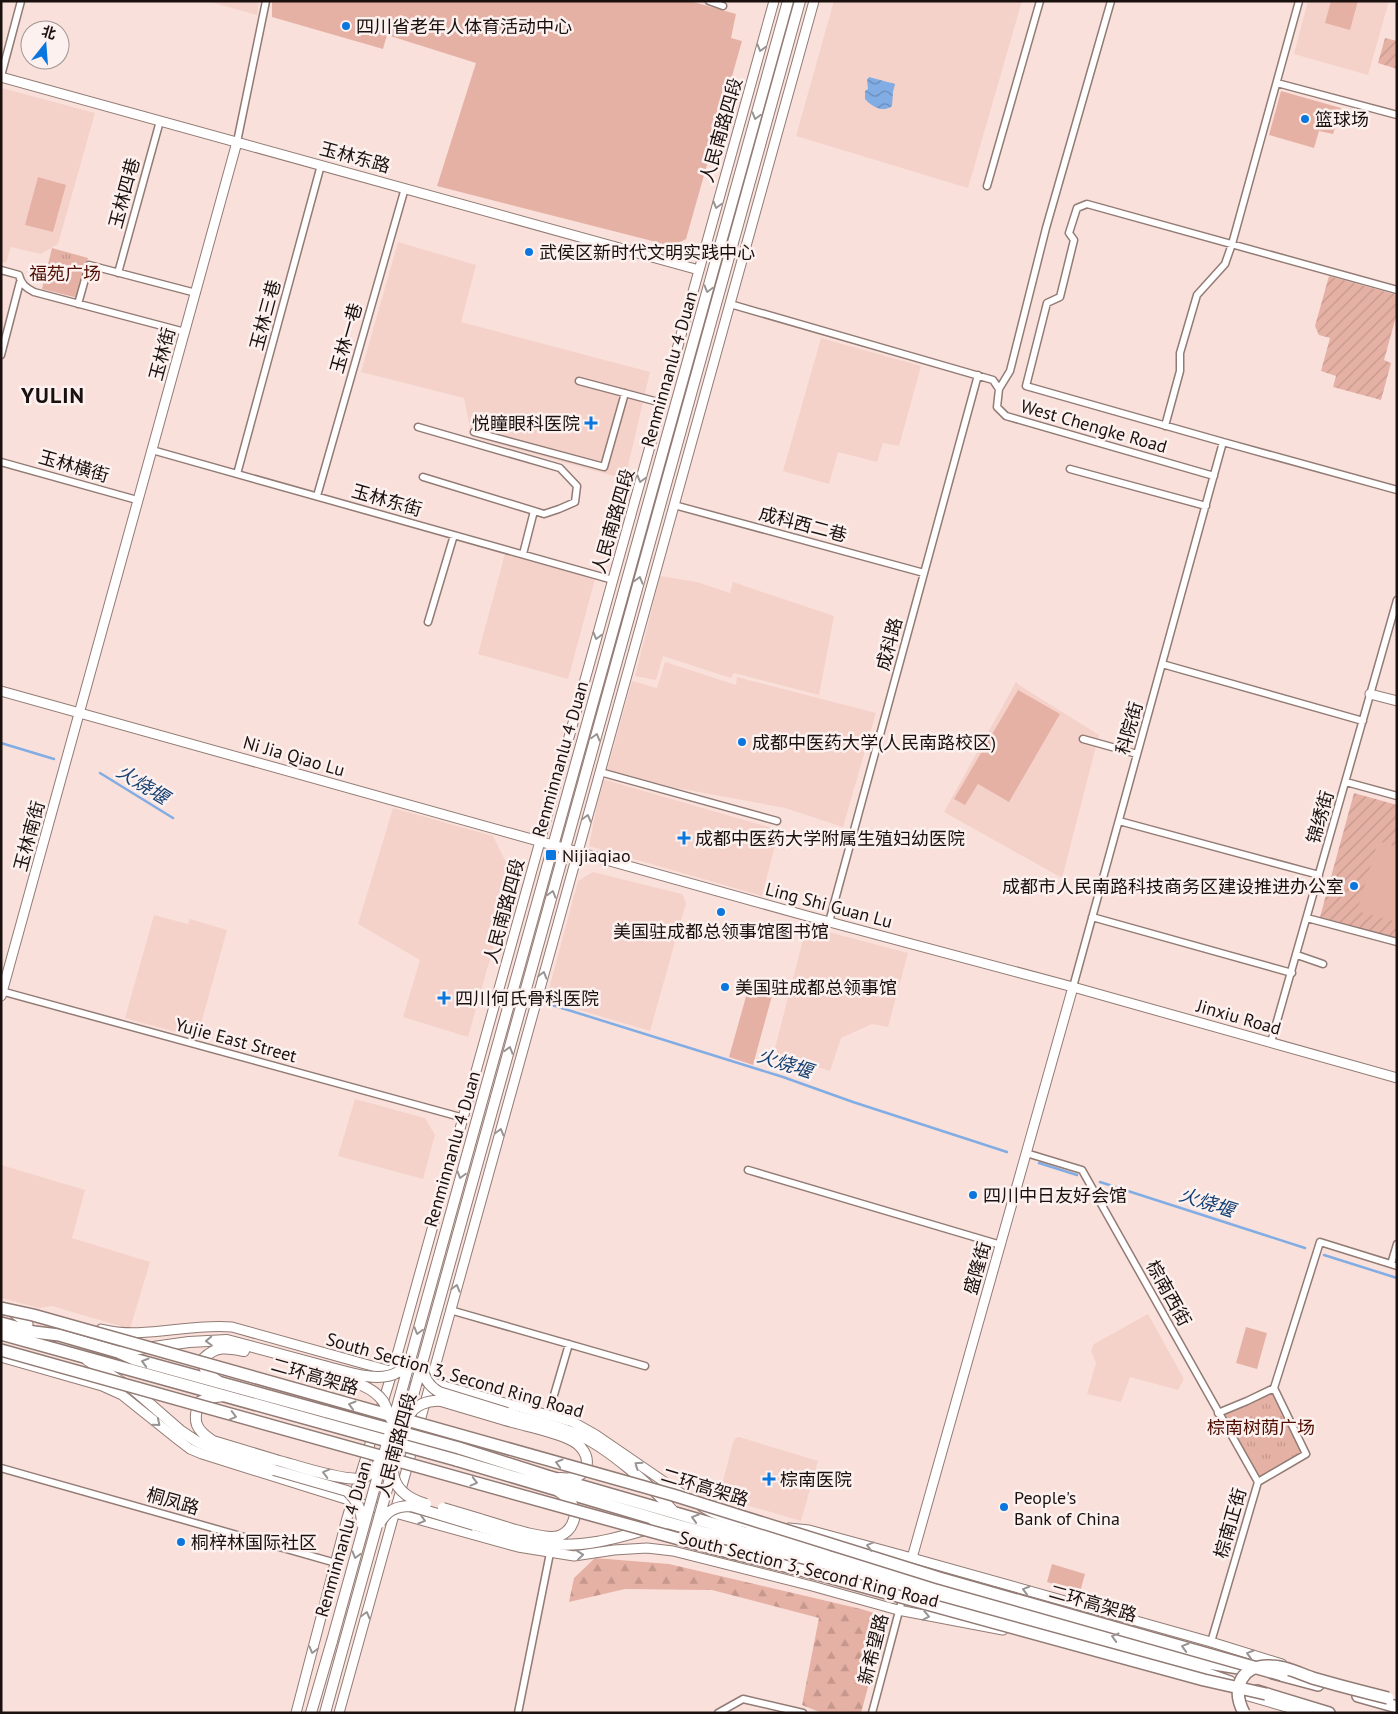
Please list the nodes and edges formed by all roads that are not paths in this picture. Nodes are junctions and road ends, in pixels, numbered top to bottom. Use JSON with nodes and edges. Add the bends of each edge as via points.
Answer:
{"nodes":[{"id":1,"x":21,"y":1,"type":"edge"},
{"id":2,"x":266,"y":1,"type":"edge"},
{"id":3,"x":710,"y":1,"type":"edge"},
{"id":4,"x":774,"y":1,"type":"edge"},
{"id":5,"x":788,"y":1,"type":"edge"},
{"id":6,"x":800,"y":1,"type":"edge"},
{"id":7,"x":814,"y":1,"type":"edge"},
{"id":8,"x":1040,"y":1,"type":"edge"},
{"id":9,"x":1111,"y":1,"type":"edge"},
{"id":10,"x":1299,"y":1,"type":"edge"},
{"id":11,"x":723,"y":6,"type":"dead end"},
{"id":12,"x":1,"y":77,"type":"edge"},
{"id":13,"x":1277,"y":83,"type":"junction"},
{"id":14,"x":1397,"y":115,"type":"edge"},
{"id":15,"x":160,"y":121,"type":"junction"},
{"id":16,"x":237,"y":142,"type":"junction"},
{"id":17,"x":321,"y":165,"type":"junction"},
{"id":18,"x":987,"y":186,"type":"dead end"},
{"id":19,"x":405,"y":188,"type":"junction"},
{"id":20,"x":1232,"y":244,"type":"junction"},
{"id":21,"x":1,"y":270,"type":"edge"},
{"id":22,"x":699,"y":270,"type":"junction"},
{"id":23,"x":118,"y":273,"type":"junction"},
{"id":24,"x":20,"y":282,"type":"junction"},
{"id":25,"x":1397,"y":290,"type":"edge"},
{"id":26,"x":196,"y":293,"type":"junction"},
{"id":27,"x":78,"y":304,"type":"junction"},
{"id":28,"x":730,"y":304,"type":"junction"},
{"id":29,"x":185,"y":332,"type":"junction"},
{"id":30,"x":1,"y":355,"type":"edge"},
{"id":31,"x":978,"y":375,"type":"junction"},
{"id":32,"x":579,"y":381,"type":"dead end"},
{"id":33,"x":999,"y":390,"type":"junction"},
{"id":34,"x":625,"y":394,"type":"junction"},
{"id":35,"x":662,"y":403,"type":"junction"},
{"id":36,"x":1165,"y":426,"type":"junction"},
{"id":37,"x":418,"y":428,"type":"dead end"},
{"id":38,"x":474,"y":432,"type":"dead end"},
{"id":39,"x":1223,"y":442,"type":"junction"},
{"id":40,"x":152,"y":450,"type":"junction"},
{"id":41,"x":1,"y":462,"type":"edge"},
{"id":42,"x":1070,"y":468,"type":"dead end"},
{"id":43,"x":237,"y":474,"type":"junction"},
{"id":44,"x":1214,"y":476,"type":"junction"},
{"id":45,"x":423,"y":478,"type":"dead end"},
{"id":46,"x":1397,"y":490,"type":"edge"},
{"id":47,"x":317,"y":496,"type":"junction"},
{"id":48,"x":137,"y":500,"type":"junction"},
{"id":49,"x":674,"y":505,"type":"junction"},
{"id":50,"x":1206,"y":506,"type":"junction"},
{"id":51,"x":534,"y":511,"type":"junction"},
{"id":52,"x":454,"y":535,"type":"junction"},
{"id":53,"x":523,"y":554,"type":"junction"},
{"id":54,"x":924,"y":573,"type":"junction"},
{"id":55,"x":613,"y":580,"type":"junction"},
{"id":56,"x":1397,"y":600,"type":"edge"},
{"id":57,"x":428,"y":622,"type":"dead end"},
{"id":58,"x":1162,"y":664,"type":"junction"},
{"id":59,"x":1,"y":691,"type":"edge"},
{"id":60,"x":1370,"y":694,"type":"junction"},
{"id":61,"x":1397,"y":701,"type":"edge"},
{"id":62,"x":80,"y":713,"type":"junction"},
{"id":63,"x":1363,"y":721,"type":"junction"},
{"id":64,"x":1083,"y":739,"type":"dead end"},
{"id":65,"x":1137,"y":754,"type":"junction"},
{"id":66,"x":600,"y":772,"type":"junction"},
{"id":67,"x":1346,"y":782,"type":"junction"},
{"id":68,"x":1397,"y":796,"type":"edge"},
{"id":69,"x":777,"y":821,"type":"dead end"},
{"id":70,"x":1119,"y":821,"type":"junction"},
{"id":71,"x":540,"y":842,"type":"junction"},
{"id":72,"x":553,"y":845,"type":"junction"},
{"id":73,"x":565,"y":848,"type":"junction"},
{"id":74,"x":577,"y":852,"type":"junction"},
{"id":75,"x":1320,"y":875,"type":"junction"},
{"id":76,"x":1092,"y":917,"type":"junction"},
{"id":77,"x":1308,"y":918,"type":"junction"},
{"id":78,"x":829,"y":922,"type":"junction"},
{"id":79,"x":1397,"y":942,"type":"edge"},
{"id":80,"x":1297,"y":956,"type":"junction"},
{"id":81,"x":1323,"y":964,"type":"dead end"},
{"id":82,"x":1292,"y":973,"type":"junction"},
{"id":83,"x":1073,"y":988,"type":"junction"},
{"id":84,"x":2,"y":993,"type":"edge"},
{"id":85,"x":1271,"y":1042,"type":"junction"},
{"id":86,"x":1397,"y":1078,"type":"edge"},
{"id":87,"x":464,"y":1118,"type":"junction"},
{"id":88,"x":1026,"y":1153,"type":"junction"},
{"id":89,"x":748,"y":1170,"type":"dead end"},
{"id":90,"x":1397,"y":1244,"type":"edge"},
{"id":91,"x":1000,"y":1245,"type":"junction"},
{"id":92,"x":1394,"y":1265,"type":"edge"},
{"id":93,"x":1,"y":1304,"type":"edge"},
{"id":94,"x":1,"y":1308,"type":"edge"},
{"id":95,"x":450,"y":1310,"type":"junction"},
{"id":96,"x":1,"y":1315,"type":"edge"},
{"id":97,"x":1,"y":1323,"type":"edge"},
{"id":98,"x":28,"y":1324,"type":"junction"},
{"id":99,"x":1,"y":1334,"type":"edge"},
{"id":100,"x":59,"y":1335,"type":"junction"},
{"id":101,"x":1,"y":1342,"type":"edge"},
{"id":102,"x":569,"y":1344,"type":"junction"},
{"id":103,"x":1,"y":1350,"type":"edge"},
{"id":104,"x":118,"y":1352,"type":"junction"},
{"id":105,"x":70,"y":1353,"type":"junction"},
{"id":106,"x":1,"y":1356,"type":"edge"},
{"id":107,"x":82,"y":1356,"type":"junction"},
{"id":108,"x":411,"y":1358,"type":"junction"},
{"id":109,"x":422,"y":1360,"type":"junction"},
{"id":110,"x":645,"y":1366,"type":"dead end"},
{"id":111,"x":392,"y":1373,"type":"junction"},
{"id":112,"x":223,"y":1384,"type":"junction"},
{"id":113,"x":430,"y":1384,"type":"junction"},
{"id":114,"x":1274,"y":1388,"type":"junction"},
{"id":115,"x":134,"y":1390,"type":"junction"},
{"id":116,"x":554,"y":1395,"type":"dead end"},
{"id":117,"x":228,"y":1396,"type":"junction"},
{"id":118,"x":138,"y":1407,"type":"junction"},
{"id":119,"x":1218,"y":1413,"type":"junction"},
{"id":120,"x":392,"y":1423,"type":"junction"},
{"id":121,"x":404,"y":1427,"type":"junction"},
{"id":122,"x":458,"y":1454,"type":"junction"},
{"id":123,"x":382,"y":1459,"type":"junction"},
{"id":124,"x":393,"y":1466,"type":"junction"},
{"id":125,"x":1,"y":1468,"type":"edge"},
{"id":126,"x":547,"y":1476,"type":"junction"},
{"id":127,"x":1258,"y":1482,"type":"junction"},
{"id":128,"x":556,"y":1489,"type":"junction"},
{"id":129,"x":352,"y":1501,"type":"junction"},
{"id":130,"x":673,"y":1511,"type":"junction"},
{"id":131,"x":394,"y":1512,"type":"junction"},
{"id":132,"x":669,"y":1523,"type":"junction"},
{"id":133,"x":740,"y":1527,"type":"junction"},
{"id":134,"x":361,"y":1535,"type":"junction"},
{"id":135,"x":373,"y":1538,"type":"junction"},
{"id":136,"x":787,"y":1538,"type":"junction"},
{"id":137,"x":758,"y":1542,"type":"junction"},
{"id":138,"x":553,"y":1545,"type":"junction"},
{"id":139,"x":808,"y":1556,"type":"junction"},
{"id":140,"x":912,"y":1558,"type":"junction"},
{"id":141,"x":336,"y":1563,"type":"junction"},
{"id":142,"x":812,"y":1586,"type":"junction"},
{"id":143,"x":904,"y":1592,"type":"junction"},
{"id":144,"x":898,"y":1610,"type":"junction"},
{"id":145,"x":1047,"y":1638,"type":"junction"},
{"id":146,"x":1211,"y":1642,"type":"junction"},
{"id":147,"x":1282,"y":1675,"type":"junction"},
{"id":148,"x":1266,"y":1694,"type":"junction"},
{"id":149,"x":1397,"y":1700,"type":"edge"},
{"id":150,"x":1397,"y":1707,"type":"edge"},
{"id":151,"x":1311,"y":1711,"type":"edge"},
{"id":152,"x":798,"y":1712,"type":"edge"},
{"id":153,"x":296,"y":1713,"type":"edge"},
{"id":154,"x":311,"y":1713,"type":"edge"},
{"id":155,"x":325,"y":1713,"type":"edge"},
{"id":156,"x":338,"y":1713,"type":"edge"},
{"id":157,"x":518,"y":1713,"type":"edge"},
{"id":158,"x":718,"y":1713,"type":"edge"},
{"id":159,"x":872,"y":1713,"type":"edge"},
{"id":160,"x":1244,"y":1713,"type":"edge"},
{"id":161,"x":1329,"y":1713,"type":"edge"}],
"edges":[{"from":1,"to":12,"type":"street"},
{"from":2,"to":16,"type":"street","name":"玉林街"},
{"from":3,"to":11,"type":"street"},
{"from":4,"to":22,"type":"street","name":"人民南路四段","one_way":true},
{"from":5,"to":72,"type":"main road","name":"Renminnanlu 4 Duan","one_way":true},
{"from":73,"to":6,"type":"main road","name":"Renminnanlu 4 Duan","one_way":true},
{"from":7,"to":28,"type":"street","name":"人民南路四段"},
{"from":8,"to":18,"type":"street"},
{"from":9,"to":33,"type":"street","via":[[1046,228],[1010,371]]},
{"from":10,"to":13,"type":"street"},
{"from":12,"to":15,"type":"street","name":"玉林东路"},
{"from":13,"to":14,"type":"street"},
{"from":13,"to":20,"type":"street"},
{"from":15,"to":16,"type":"street","name":"玉林东路"},
{"from":15,"to":23,"type":"street","name":"玉林四巷"},
{"from":16,"to":17,"type":"street","name":"玉林东路"},
{"from":16,"to":26,"type":"street","name":"玉林街"},
{"from":17,"to":19,"type":"street","name":"玉林东路"},
{"from":17,"to":43,"type":"street","name":"玉林三巷"},
{"from":19,"to":22,"type":"street","name":"玉林东路"},
{"from":19,"to":47,"type":"street","name":"玉林一巷"},
{"from":20,"to":25,"type":"street"},
{"from":20,"to":36,"type":"street","via":[[1226,264],[1197,295],[1180,353],[1180,372]]},
{"from":20,"to":36,"type":"street","via":[[1087,204],[1077,208],[1069,233],[1074,240],[1060,296],[1047,303],[1026,386]]},
{"from":21,"to":24,"type":"street","via":[[19,275]]},
{"from":22,"to":35,"type":"street","name":"人民南路四段"},
{"from":23,"to":26,"type":"street"},
{"from":23,"to":27,"type":"street","via":[[89,265]]},
{"from":24,"to":27,"type":"street","via":[[34,292]]},
{"from":24,"to":30,"type":"street"},
{"from":26,"to":29,"type":"street","name":"玉林街"},
{"from":27,"to":29,"type":"street"},
{"from":28,"to":31,"type":"street","name":"West Chengke Road"},
{"from":28,"to":49,"type":"street","name":"人民南路四段"},
{"from":29,"to":40,"type":"street","name":"玉林街"},
{"from":31,"to":33,"type":"street","name":"West Chengke Road","via":[[993,380]]},
{"from":31,"to":54,"type":"street","name":"成科路"},
{"from":32,"to":34,"type":"street"},
{"from":33,"to":44,"type":"street","name":"West Chengke Road","via":[[997,407],[1006,416]]},
{"from":34,"to":35,"type":"street"},
{"from":34,"to":38,"type":"street","via":[[604,467]]},
{"from":35,"to":55,"type":"street","name":"人民南路四段","one_way":true},
{"from":36,"to":39,"type":"street"},
{"from":37,"to":51,"type":"street","via":[[560,468],[577,486],[575,502],[544,514]]},
{"from":39,"to":44,"type":"street"},
{"from":39,"to":46,"type":"street"},
{"from":40,"to":43,"type":"street","name":"玉林东街"},
{"from":40,"to":48,"type":"street","name":"玉林街"},
{"from":41,"to":48,"type":"street","name":"玉林横街"},
{"from":42,"to":50,"type":"street"},
{"from":43,"to":47,"type":"street","name":"玉林东街"},
{"from":44,"to":50,"type":"street","name":"科院街"},
{"from":45,"to":51,"type":"street"},
{"from":47,"to":52,"type":"street","name":"玉林东街"},
{"from":48,"to":62,"type":"street","name":"玉林街"},
{"from":49,"to":54,"type":"street","name":"成科西二巷"},
{"from":49,"to":66,"type":"street","name":"人民南路四段"},
{"from":50,"to":58,"type":"street","name":"科院街"},
{"from":51,"to":53,"type":"street"},
{"from":52,"to":53,"type":"street","name":"玉林东街"},
{"from":52,"to":57,"type":"street"},
{"from":53,"to":55,"type":"street","name":"玉林东街"},
{"from":54,"to":78,"type":"street","name":"成科路"},
{"from":55,"to":71,"type":"street","name":"人民南路四段","one_way":true},
{"from":56,"to":60,"type":"street","name":"锦绣街"},
{"from":58,"to":63,"type":"street"},
{"from":58,"to":65,"type":"street","name":"科院街"},
{"from":59,"to":62,"type":"street","name":"Ni Jia Qiao Lu"},
{"from":60,"to":61,"type":"street"},
{"from":60,"to":63,"type":"street","name":"锦绣街"},
{"from":62,"to":71,"type":"street","name":"Ni Jia Qiao Lu"},
{"from":62,"to":84,"type":"street","name":"玉林南街"},
{"from":63,"to":67,"type":"street","name":"锦绣街"},
{"from":64,"to":65,"type":"street"},
{"from":65,"to":70,"type":"street","name":"科院街"},
{"from":66,"to":69,"type":"street"},
{"from":74,"to":66,"type":"street","name":"人民南路四段","one_way":true},
{"from":67,"to":68,"type":"street"},
{"from":67,"to":75,"type":"street","name":"锦绣街"},
{"from":70,"to":75,"type":"street"},
{"from":70,"to":76,"type":"street","name":"科院街"},
{"from":71,"to":72,"type":"street","name":"Ni Jia Qiao Lu"},
{"from":71,"to":87,"type":"street","name":"人民南路四段"},
{"from":72,"to":73,"type":"street","name":"Ni Jia Qiao Lu"},
{"from":72,"to":108,"type":"main road","name":"Renminnanlu 4 Duan","one_way":true,"bridge":true},
{"from":73,"to":74,"type":"street","name":"Ni Jia Qiao Lu"},
{"from":109,"to":73,"type":"main road","name":"Renminnanlu 4 Duan","one_way":true,"bridge":true},
{"from":74,"to":78,"type":"street","name":"Ling Shi Guan Lu"},
{"from":95,"to":74,"type":"street","name":"人民南路四段","one_way":true},
{"from":75,"to":77,"type":"street","name":"锦绣街"},
{"from":76,"to":82,"type":"street"},
{"from":76,"to":83,"type":"street","name":"科院街"},
{"from":77,"to":79,"type":"street"},
{"from":77,"to":80,"type":"street","name":"锦绣街"},
{"from":78,"to":83,"type":"street","name":"Ling Shi Guan Lu"},
{"from":80,"to":81,"type":"street"},
{"from":80,"to":82,"type":"street","name":"锦绣街"},
{"from":82,"to":85,"type":"street","name":"锦绣街"},
{"from":83,"to":85,"type":"street","name":"Jinxiu Road"},
{"from":83,"to":88,"type":"street","name":"盛隆街"},
{"from":84,"to":87,"type":"street","name":"Yujie East Street"},
{"from":85,"to":86,"type":"street","name":"Jinxiu Road"},
{"from":87,"to":111,"type":"street","name":"人民南路四段"},
{"from":88,"to":91,"type":"street","name":"盛隆街"},
{"from":88,"to":119,"type":"street","name":"棕南西街","via":[[1082,1170]]},
{"from":89,"to":91,"type":"street"},
{"from":90,"to":92,"type":"street"},
{"from":91,"to":140,"type":"street","name":"盛隆街"},
{"from":92,"to":114,"type":"street","via":[[1320,1242]]},
{"from":93,"to":98,"type":"street"},
{"from":93,"to":111,"type":"street","name":"South Section 3, Second Ring Road","via":[[118,1332],[232,1327]]},
{"from":147,"to":94,"type":"highway","name":"二环高架路","one_way":true,"bridge":true,"via":[[940,1578],[673,1495]]},
{"from":95,"to":102,"type":"street"},
{"from":95,"to":113,"type":"street","name":"人民南路四段"},
{"from":96,"to":98,"type":"highway"},
{"from":97,"to":100,"type":"highway"},
{"from":98,"to":100,"type":"highway"},
{"from":99,"to":105,"type":"highway"},
{"from":100,"to":104,"type":"highway"},
{"from":101,"to":105,"type":"highway","via":[[39,1352]]},
{"from":102,"to":110,"type":"street"},
{"from":102,"to":116,"type":"street"},
{"from":103,"to":148,"type":"highway","one_way":true,"bridge":true,"via":[[694,1543]]},
{"from":108,"to":104,"type":"main road","one_way":true,"bridge":true,"via":[[398,1372],[387,1377],[369,1377],[227,1340]]},
{"from":112,"to":104,"type":"highway","one_way":true},
{"from":105,"to":107,"type":"highway"},
{"from":106,"to":118,"type":"street","name":"South Section 3, Second Ring Road","via":[[102,1386]]},
{"from":107,"to":115,"type":"main road"},
{"from":107,"to":117,"type":"highway"},
{"from":108,"to":120,"type":"main road","name":"Renminnanlu 4 Duan","bridge":true},
{"from":109,"to":121,"type":"main road","name":"Renminnanlu 4 Duan","bridge":true},
{"from":109,"to":130,"type":"main road","bridge":true,"via":[[423,1372],[432,1388],[576,1434],[611,1455]]},
{"from":111,"to":113,"type":"street","name":"South Section 3, Second Ring Road"},
{"from":111,"to":129,"type":"street","name":"人民南路四段"},
{"from":112,"to":120,"type":"main road","bridge":true,"via":[[209,1375],[204,1368],[204,1358],[211,1352],[226,1348],[253,1352],[360,1384],[382,1401]]},
{"from":112,"to":122,"type":"highway","bridge":true,"via":[[327,1412]]},
{"from":113,"to":131,"type":"street","name":"人民南路四段"},
{"from":133,"to":113,"type":"street","name":"South Section 3, Second Ring Road","one_way":true,"via":[[712,1513],[573,1422]]},
{"from":114,"to":119,"type":"street"},
{"from":114,"to":127,"type":"street","name":"棕南正街","via":[[1306,1454]]},
{"from":115,"to":118,"type":"street"},
{"from":115,"to":134,"type":"main road","bridge":true,"via":[[181,1432],[217,1451],[347,1491],[356,1499],[362,1516]]},
{"from":117,"to":122,"type":"highway","bridge":true,"via":[[326,1424]]},
{"from":123,"to":117,"type":"main road","one_way":true,"bridge":true,"via":[[367,1477],[358,1480],[213,1441],[196,1424],[195,1413],[199,1402]]},
{"from":118,"to":129,"type":"street","name":"South Section 3, Second Ring Road","one_way":true,"via":[[176,1439],[202,1454]]},
{"from":119,"to":127,"type":"street","name":"棕南西街"},
{"from":120,"to":123,"type":"main road","name":"Renminnanlu 4 Duan","bridge":true},
{"from":121,"to":124,"type":"main road","name":"Renminnanlu 4 Duan","bridge":true},
{"from":121,"to":126,"type":"main road","bridge":true,"via":[[414,1409],[429,1401],[440,1401],[562,1437],[584,1450],[587,1465],[578,1477]]},
{"from":122,"to":126,"type":"highway"},
{"from":122,"to":128,"type":"highway"},
{"from":123,"to":134,"type":"main road","name":"Renminnanlu 4 Duan","bridge":true},
{"from":124,"to":135,"type":"main road","name":"Renminnanlu 4 Duan","bridge":true},
{"from":124,"to":138,"type":"main road","bridge":true,"via":[[396,1484],[410,1498],[537,1535]]},
{"from":125,"to":141,"type":"street","name":"桐凤路"},
{"from":126,"to":130,"type":"highway"},
{"from":127,"to":146,"type":"street","name":"棕南正街"},
{"from":128,"to":132,"type":"highway"},
{"from":128,"to":138,"type":"main road","via":[[567,1497],[576,1513],[569,1529]]},
{"from":129,"to":131,"type":"street","name":"South Section 3, Second Ring Road"},
{"from":129,"to":141,"type":"street","name":"人民南路四段"},
{"from":133,"to":130,"type":"highway","one_way":true},
{"from":131,"to":138,"type":"street","name":"South Section 3, Second Ring Road","one_way":true,"via":[[518,1547]]},
{"from":156,"to":131,"type":"street","name":"人民南路四段","one_way":true},
{"from":132,"to":137,"type":"highway"},
{"from":132,"to":138,"type":"main road","via":[[605,1542]]},
{"from":133,"to":136,"type":"street"},
{"from":133,"to":137,"type":"highway"},
{"from":140,"to":133,"type":"street","name":"South Section 3, Second Ring Road","one_way":true,"via":[[809,1530]]},
{"from":134,"to":154,"type":"main road","name":"Renminnanlu 4 Duan","one_way":true,"bridge":true},
{"from":135,"to":138,"type":"main road","bridge":true,"via":[[387,1513],[411,1506]]},
{"from":135,"to":155,"type":"main road","bridge":true},
{"from":136,"to":137,"type":"street"},
{"from":136,"to":140,"type":"street","via":[[876,1565]]},
{"from":137,"to":139,"type":"highway"},
{"from":137,"to":142,"type":"street"},
{"from":137,"to":143,"type":"street","via":[[805,1565]]},
{"from":138,"to":142,"type":"street","name":"South Section 3, Second Ring Road","one_way":true,"via":[[574,1556],[647,1548],[674,1551]]},
{"from":138,"to":157,"type":"street"},
{"from":147,"to":139,"type":"highway","one_way":true,"bridge":true,"via":[[1202,1662]]},
{"from":139,"to":148,"type":"highway","bridge":true,"via":[[1196,1670]]},
{"from":146,"to":140,"type":"street","name":"South Section 3, Second Ring Road","one_way":true},
{"from":141,"to":153,"type":"street","name":"人民南路四段","one_way":true},
{"from":142,"to":144,"type":"street","name":"South Section 3, Second Ring Road"},
{"from":143,"to":144,"type":"street","name":"新希望路"},
{"from":143,"to":145,"type":"street"},
{"from":144,"to":145,"type":"street","name":"South Section 3, Second Ring Road","one_way":true},
{"from":144,"to":159,"type":"street","name":"新希望路"},
{"from":145,"to":151,"type":"street","name":"South Section 3, Second Ring Road"},
{"from":149,"to":146,"type":"street","name":"South Section 3, Second Ring Road","one_way":true},
{"from":147,"to":150,"type":"highway","name":"二环高架路"},
{"from":148,"to":151,"type":"highway"},
{"from":149,"to":160,"type":"highway","bridge":true,"via":[[1270,1666],[1251,1669],[1241,1680],[1239,1702]]},
{"from":151,"to":161,"type":"highway"},
{"from":152,"to":158,"type":"street","via":[[743,1699]]}]}
